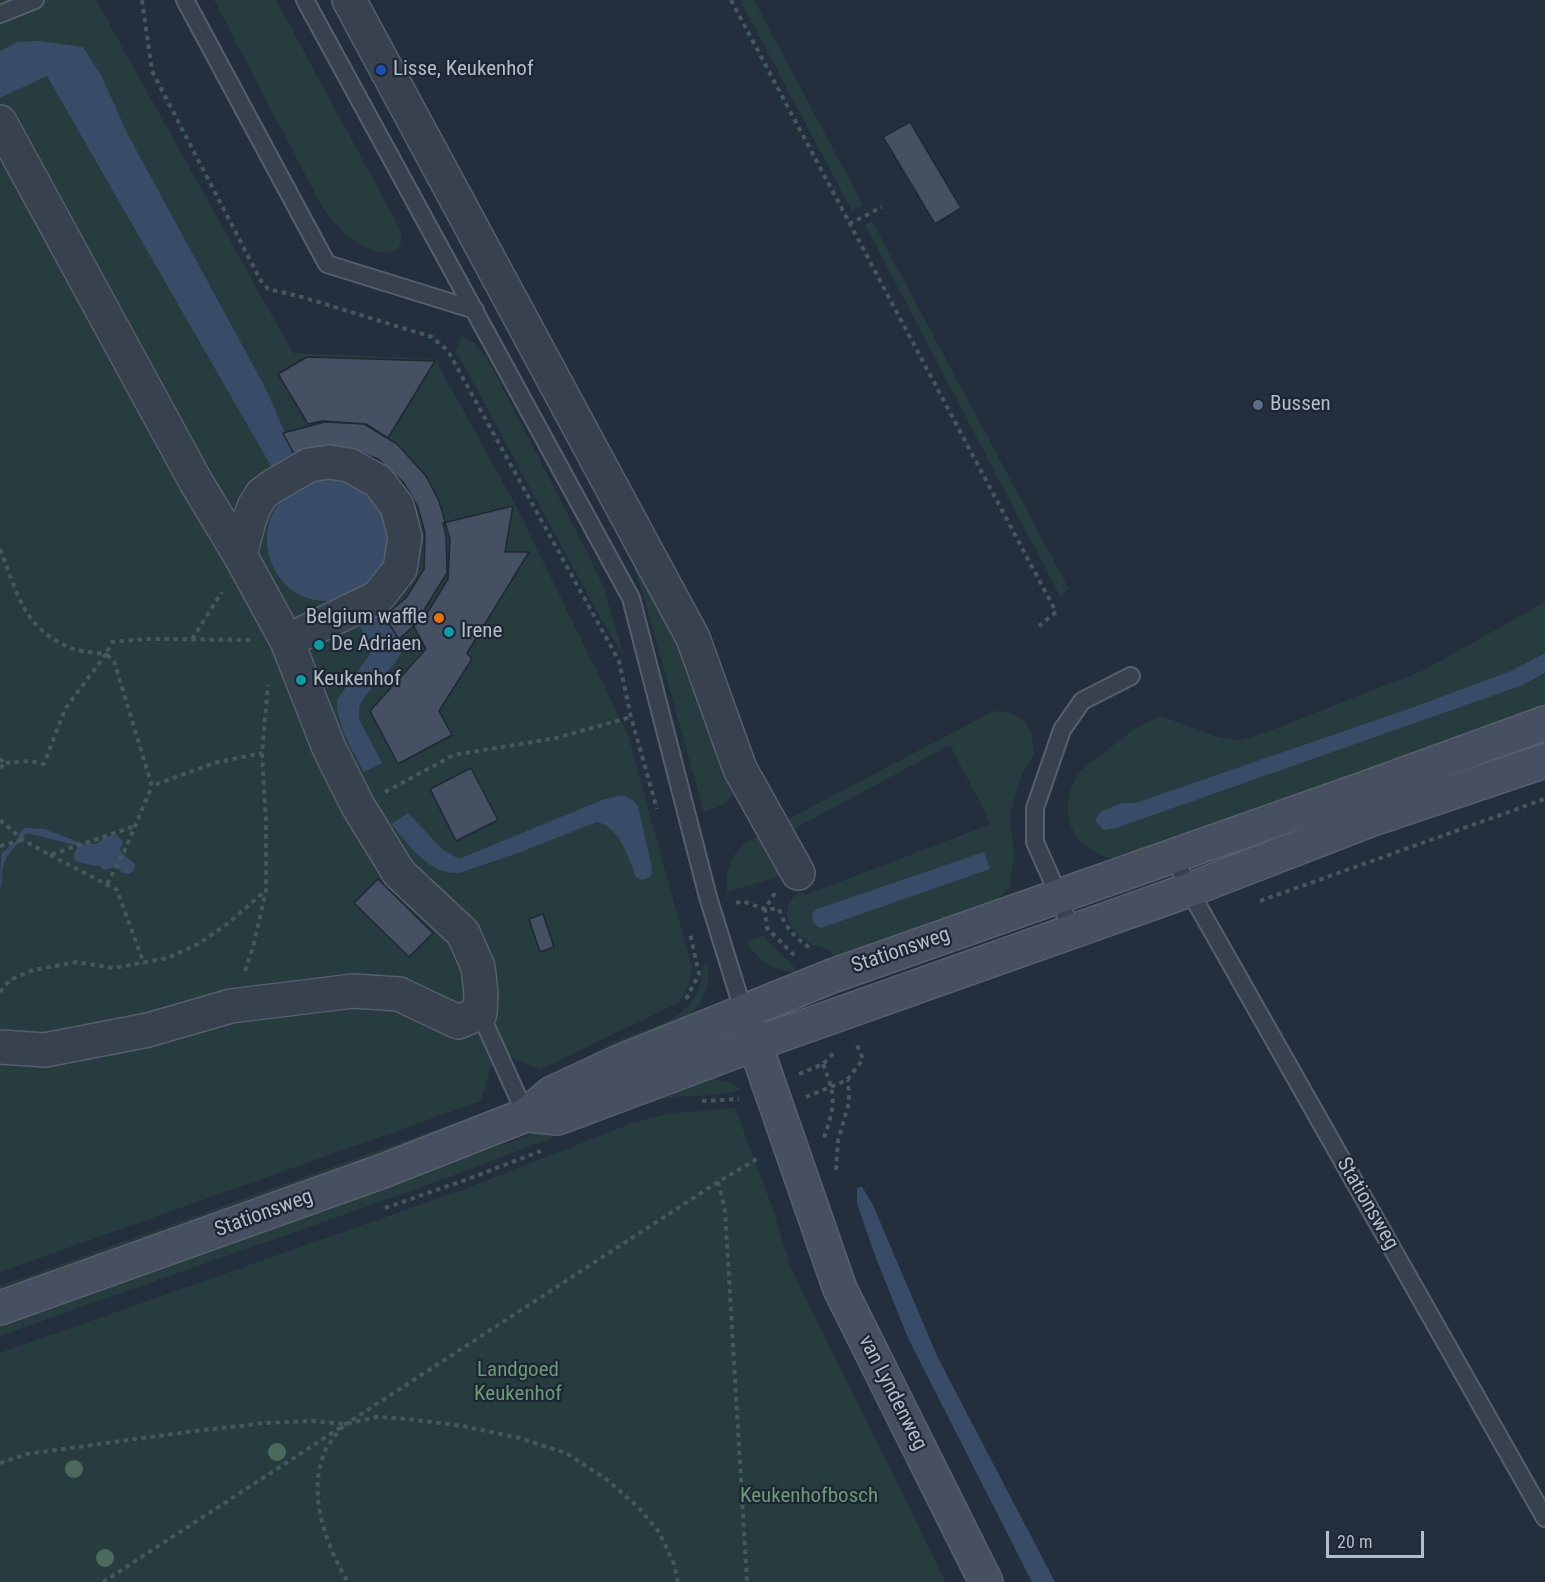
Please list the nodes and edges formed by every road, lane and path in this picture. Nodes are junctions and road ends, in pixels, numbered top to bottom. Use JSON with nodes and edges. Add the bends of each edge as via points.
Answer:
{"nodes":[{"id":1,"x":35,"y":0,"type":"edge"},
{"id":2,"x":142,"y":0,"type":"edge"},
{"id":3,"x":185,"y":0,"type":"edge"},
{"id":4,"x":305,"y":0,"type":"edge"},
{"id":5,"x":349,"y":0,"type":"edge"},
{"id":6,"x":731,"y":0,"type":"edge"},
{"id":7,"x":0,"y":14,"type":"edge"},
{"id":8,"x":0,"y":122,"type":"edge"},
{"id":9,"x":882,"y":207,"type":"dead end"},
{"id":10,"x":849,"y":224,"type":"junction"},
{"id":11,"x":475,"y":310,"type":"junction"},
{"id":12,"x":0,"y":549,"type":"edge"},
{"id":13,"x":240,"y":555,"type":"junction"},
{"id":14,"x":1039,"y":626,"type":"dead end"},
{"id":15,"x":192,"y":639,"type":"junction"},
{"id":16,"x":287,"y":640,"type":"junction"},
{"id":17,"x":106,"y":654,"type":"junction"},
{"id":18,"x":1131,"y":676,"type":"dead end"},
{"id":19,"x":659,"y":709,"type":"junction"},
{"id":20,"x":631,"y":717,"type":"junction"},
{"id":21,"x":1545,"y":723,"type":"edge"},
{"id":22,"x":262,"y":753,"type":"junction"},
{"id":23,"x":0,"y":759,"type":"edge"},
{"id":24,"x":1545,"y":761,"type":"edge"},
{"id":25,"x":5,"y":763,"type":"junction"},
{"id":26,"x":0,"y":768,"type":"edge"},
{"id":27,"x":152,"y":786,"type":"junction"},
{"id":28,"x":358,"y":806,"type":"junction"},
{"id":29,"x":659,"y":817,"type":"dead end"},
{"id":30,"x":0,"y":820,"type":"edge"},
{"id":31,"x":135,"y":826,"type":"junction"},
{"id":32,"x":23,"y":840,"type":"junction"},
{"id":33,"x":0,"y":846,"type":"edge"},
{"id":34,"x":50,"y":855,"type":"junction"},
{"id":35,"x":1174,"y":855,"type":"junction"},
{"id":36,"x":798,"y":873,"type":"dead end"},
{"id":37,"x":107,"y":884,"type":"junction"},
{"id":38,"x":1189,"y":890,"type":"junction"},
{"id":39,"x":266,"y":891,"type":"junction"},
{"id":40,"x":1059,"y":896,"type":"junction"},
{"id":41,"x":712,"y":910,"type":"junction"},
{"id":42,"x":1071,"y":932,"type":"junction"},
{"id":43,"x":144,"y":964,"type":"junction"},
{"id":44,"x":832,"y":976,"type":"junction"},
{"id":45,"x":0,"y":992,"type":"edge"},
{"id":46,"x":231,"y":1006,"type":"junction"},
{"id":47,"x":680,"y":1007,"type":"dead end"},
{"id":48,"x":744,"y":1011,"type":"junction"},
{"id":49,"x":846,"y":1012,"type":"junction"},
{"id":50,"x":480,"y":1013,"type":"junction"},
{"id":51,"x":755,"y":1044,"type":"junction"},
{"id":52,"x":857,"y":1044,"type":"dead end"},
{"id":53,"x":0,"y":1047,"type":"edge"},
{"id":54,"x":823,"y":1064,"type":"dead end"},
{"id":55,"x":526,"y":1115,"type":"junction"},
{"id":56,"x":820,"y":1151,"type":"dead end"},
{"id":57,"x":760,"y":1157,"type":"dead end"},
{"id":58,"x":718,"y":1182,"type":"junction"},
{"id":59,"x":0,"y":1308,"type":"edge"},
{"id":60,"x":346,"y":1424,"type":"junction"},
{"id":61,"x":0,"y":1463,"type":"edge"},
{"id":62,"x":1545,"y":1518,"type":"edge"},
{"id":63,"x":103,"y":1582,"type":"edge"},
{"id":64,"x":348,"y":1582,"type":"edge"},
{"id":65,"x":678,"y":1582,"type":"edge"},
{"id":66,"x":747,"y":1582,"type":"edge"},
{"id":67,"x":986,"y":1582,"type":"edge"}],
"edges":[{"from":1,"to":7,"type":"lane"},
{"from":2,"to":20,"type":"path","via":[[152,71],[261,281],[268,289],[432,338],[448,351],[618,661]]},
{"from":3,"to":11,"type":"lane","via":[[327,264]]},
{"from":4,"to":11,"type":"lane"},
{"from":5,"to":36,"type":"street","via":[[693,638],[740,769]]},
{"from":6,"to":10,"type":"path"},
{"from":8,"to":13,"type":"street","via":[[196,482]]},
{"from":9,"to":10,"type":"path"},
{"from":10,"to":14,"type":"path","via":[[1056,612]]},
{"from":11,"to":19,"type":"lane","via":[[631,598]]},
{"from":12,"to":17,"type":"path","via":[[20,603],[39,630],[75,649]]},
{"from":13,"to":15,"type":"path","via":[[219,598]]},
{"from":13,"to":16,"type":"street"},
{"from":13,"to":16,"type":"street","via":[[254,507],[262,494],[309,465],[349,465],[378,481],[397,506],[405,537],[400,569],[378,597]]},
{"from":15,"to":16,"type":"path"},
{"from":15,"to":17,"type":"path","via":[[112,642]]},
{"from":16,"to":22,"type":"path","via":[[268,686]]},
{"from":16,"to":28,"type":"street","via":[[329,748]]},
{"from":17,"to":25,"type":"path","via":[[65,709],[44,764]]},
{"from":17,"to":27,"type":"path","via":[[114,661]]},
{"from":18,"to":40,"type":"lane","via":[[1082,701],[1062,730],[1041,789],[1035,808],[1035,842]]},
{"from":19,"to":20,"type":"path"},
{"from":19,"to":41,"type":"lane"},
{"from":20,"to":28,"type":"path","via":[[556,738],[454,755]]},
{"from":20,"to":29,"type":"path"},
{"from":21,"to":35,"type":"main road","name":"Stationsweg"},
{"from":22,"to":27,"type":"path","via":[[214,763]]},
{"from":22,"to":39,"type":"path"},
{"from":23,"to":25,"type":"path"},
{"from":24,"to":38,"type":"main road","name":"Stationsweg","via":[[1370,820]]},
{"from":25,"to":26,"type":"path"},
{"from":27,"to":31,"type":"path"},
{"from":28,"to":50,"type":"street","via":[[399,873],[463,933],[478,967]]},
{"from":30,"to":32,"type":"path"},
{"from":31,"to":34,"type":"path"},
{"from":31,"to":37,"type":"path"},
{"from":32,"to":33,"type":"path"},
{"from":32,"to":34,"type":"path"},
{"from":34,"to":37,"type":"path"},
{"from":35,"to":38,"type":"lane","name":"Stationsweg"},
{"from":35,"to":40,"type":"main road","name":"Stationsweg"},
{"from":37,"to":43,"type":"path","via":[[117,890]]},
{"from":38,"to":42,"type":"main road","name":"Stationsweg"},
{"from":38,"to":62,"type":"lane","name":"Stationsweg"},
{"from":39,"to":43,"type":"path","via":[[198,944]]},
{"from":39,"to":46,"type":"path","via":[[254,947]]},
{"from":40,"to":42,"type":"lane"},
{"from":40,"to":44,"type":"main road","name":"Stationsweg"},
{"from":41,"to":44,"type":"path","via":[[742,901],[779,909],[793,936],[824,961]]},
{"from":41,"to":47,"type":"path","via":[[687,917],[699,974]]},
{"from":41,"to":48,"type":"lane"},
{"from":42,"to":49,"type":"main road","name":"Stationsweg"},
{"from":43,"to":45,"type":"path","via":[[112,968],[77,962],[33,970],[10,980]]},
{"from":44,"to":48,"type":"main road","name":"Stationsweg"},
{"from":46,"to":50,"type":"street","via":[[353,991],[399,994],[458,1022]]},
{"from":46,"to":53,"type":"street","via":[[148,1029],[45,1050]]},
{"from":48,"to":51,"type":"main road"},
{"from":48,"to":55,"type":"main road","name":"Stationsweg","via":[[552,1093]]},
{"from":49,"to":51,"type":"main road","name":"Stationsweg"},
{"from":49,"to":52,"type":"path"},
{"from":50,"to":55,"type":"lane"},
{"from":51,"to":55,"type":"main road","name":"Stationsweg","via":[[558,1118]]},
{"from":51,"to":67,"type":"main road","name":"van Lyndenweg","via":[[840,1289]]},
{"from":54,"to":56,"type":"path","via":[[834,1095]]},
{"from":55,"to":59,"type":"main road","name":"Stationsweg","via":[[383,1172]]},
{"from":57,"to":58,"type":"path"},
{"from":58,"to":60,"type":"path"},
{"from":58,"to":66,"type":"path","via":[[725,1210]]},
{"from":60,"to":61,"type":"path","via":[[313,1421],[188,1432],[27,1454]]},
{"from":60,"to":63,"type":"path"},
{"from":60,"to":64,"type":"path","via":[[327,1447],[319,1468],[317,1494],[324,1530]]},
{"from":60,"to":65,"type":"path","via":[[377,1417],[463,1426],[566,1452],[606,1479],[659,1532]]}]}
